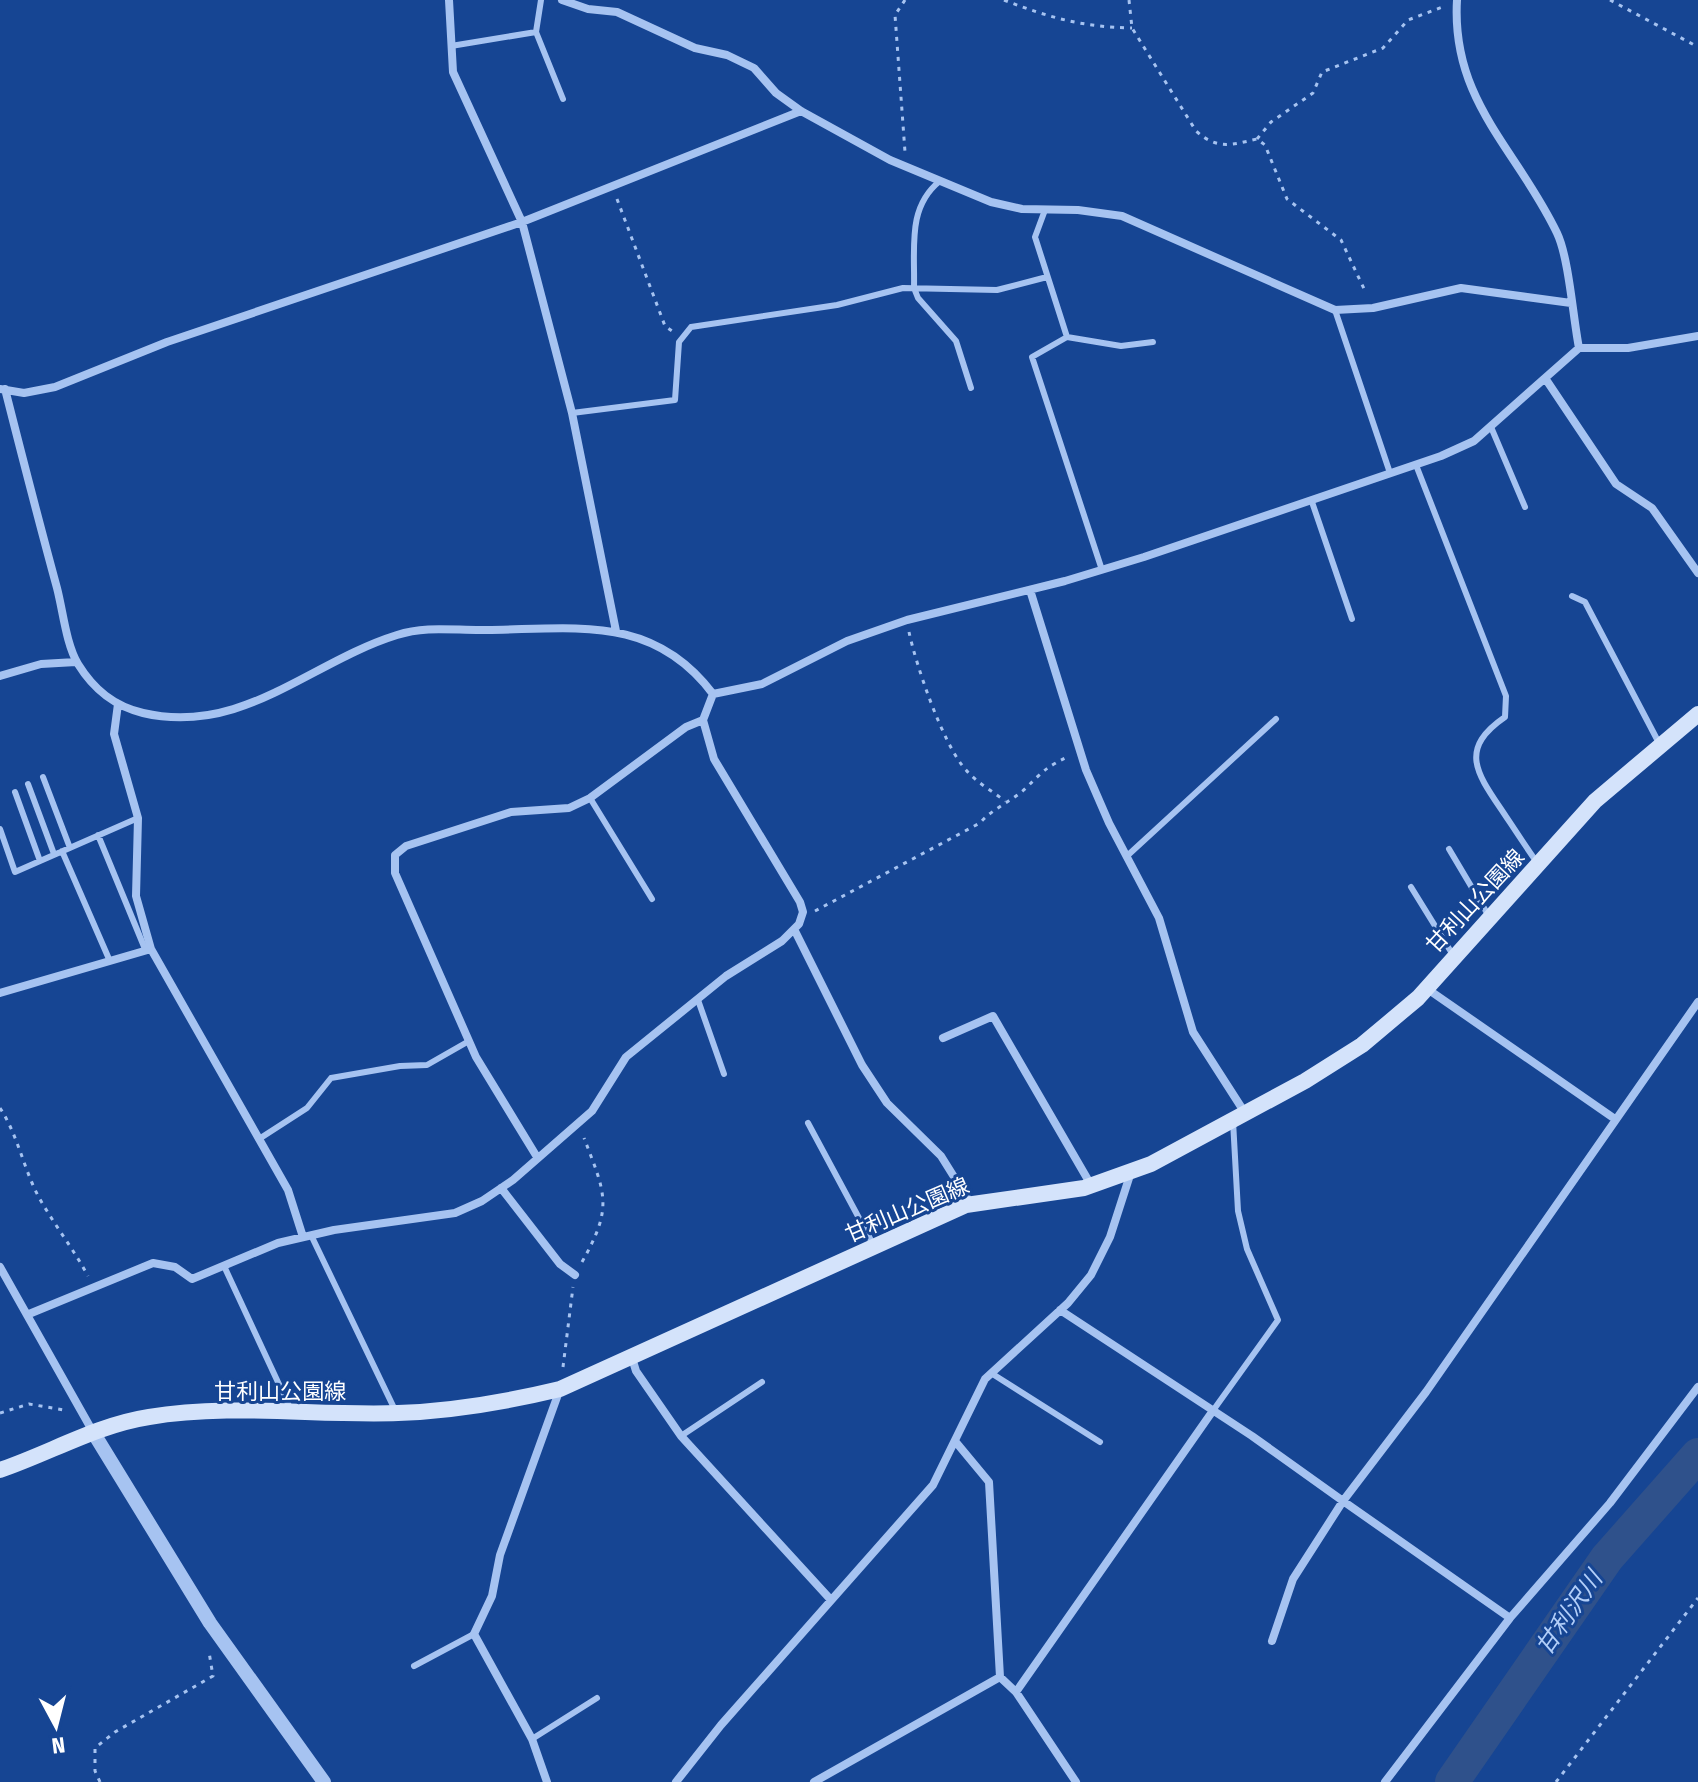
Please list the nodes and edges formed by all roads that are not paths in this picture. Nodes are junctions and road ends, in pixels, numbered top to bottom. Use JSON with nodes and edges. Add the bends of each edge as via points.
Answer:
{"nodes":[{"id":1,"x":449,"y":0,"type":"edge"},
{"id":2,"x":541,"y":0,"type":"edge"},
{"id":3,"x":562,"y":0,"type":"edge"},
{"id":4,"x":1457,"y":1,"type":"edge"},
{"id":5,"x":536,"y":32,"type":"junction"},
{"id":6,"x":451,"y":46,"type":"junction"},
{"id":7,"x":563,"y":99,"type":"dead end"},
{"id":8,"x":801,"y":111,"type":"junction"},
{"id":9,"x":940,"y":181,"type":"junction"},
{"id":10,"x":1045,"y":210,"type":"junction"},
{"id":11,"x":522,"y":222,"type":"junction"},
{"id":12,"x":1047,"y":277,"type":"junction"},
{"id":13,"x":914,"y":288,"type":"junction"},
{"id":14,"x":1571,"y":303,"type":"junction"},
{"id":15,"x":1335,"y":310,"type":"junction"},
{"id":16,"x":1698,"y":336,"type":"edge"},
{"id":17,"x":1067,"y":337,"type":"junction"},
{"id":18,"x":1153,"y":342,"type":"dead end"},
{"id":19,"x":1579,"y":348,"type":"junction"},
{"id":20,"x":1545,"y":378,"type":"junction"},
{"id":21,"x":971,"y":388,"type":"dead end"},
{"id":22,"x":2,"y":389,"type":"edge"},
{"id":23,"x":572,"y":413,"type":"junction"},
{"id":24,"x":1491,"y":427,"type":"junction"},
{"id":25,"x":1416,"y":465,"type":"junction"},
{"id":26,"x":1390,"y":473,"type":"junction"},
{"id":27,"x":1312,"y":502,"type":"junction"},
{"id":28,"x":1525,"y":507,"type":"dead end"},
{"id":29,"x":1102,"y":570,"type":"junction"},
{"id":30,"x":1698,"y":573,"type":"edge"},
{"id":31,"x":1030,"y":590,"type":"junction"},
{"id":32,"x":1572,"y":596,"type":"dead end"},
{"id":33,"x":1352,"y":619,"type":"dead end"},
{"id":34,"x":616,"y":631,"type":"junction"},
{"id":35,"x":76,"y":662,"type":"junction"},
{"id":36,"x":0,"y":676,"type":"edge"},
{"id":37,"x":713,"y":694,"type":"junction"},
{"id":38,"x":118,"y":704,"type":"junction"},
{"id":39,"x":1698,"y":714,"type":"edge"},
{"id":40,"x":1276,"y":719,"type":"dead end"},
{"id":41,"x":703,"y":720,"type":"junction"},
{"id":42,"x":1660,"y":745,"type":"junction"},
{"id":43,"x":43,"y":777,"type":"dead end"},
{"id":44,"x":28,"y":784,"type":"dead end"},
{"id":45,"x":15,"y":792,"type":"dead end"},
{"id":46,"x":590,"y":798,"type":"junction"},
{"id":47,"x":138,"y":818,"type":"junction"},
{"id":48,"x":0,"y":829,"type":"edge"},
{"id":49,"x":98,"y":835,"type":"junction"},
{"id":50,"x":70,"y":848,"type":"junction"},
{"id":51,"x":1449,"y":849,"type":"dead end"},
{"id":52,"x":58,"y":853,"type":"junction"},
{"id":53,"x":1127,"y":856,"type":"junction"},
{"id":54,"x":40,"y":861,"type":"junction"},
{"id":55,"x":1539,"y":865,"type":"junction"},
{"id":56,"x":1411,"y":887,"type":"dead end"},
{"id":57,"x":652,"y":899,"type":"dead end"},
{"id":58,"x":1490,"y":918,"type":"junction"},
{"id":59,"x":794,"y":929,"type":"junction"},
{"id":60,"x":148,"y":949,"type":"junction"},
{"id":61,"x":1453,"y":957,"type":"junction"},
{"id":62,"x":109,"y":959,"type":"junction"},
{"id":63,"x":1426,"y":988,"type":"junction"},
{"id":64,"x":0,"y":993,"type":"edge"},
{"id":65,"x":698,"y":1000,"type":"junction"},
{"id":66,"x":1698,"y":1002,"type":"edge"},
{"id":67,"x":943,"y":1038,"type":"dead end"},
{"id":68,"x":469,"y":1041,"type":"junction"},
{"id":69,"x":724,"y":1074,"type":"dead end"},
{"id":70,"x":1239,"y":1116,"type":"junction"},
{"id":71,"x":1615,"y":1119,"type":"junction"},
{"id":72,"x":808,"y":1123,"type":"dead end"},
{"id":73,"x":259,"y":1139,"type":"junction"},
{"id":74,"x":537,"y":1157,"type":"junction"},
{"id":75,"x":1131,"y":1172,"type":"junction"},
{"id":76,"x":1091,"y":1186,"type":"junction"},
{"id":77,"x":501,"y":1188,"type":"junction"},
{"id":78,"x":971,"y":1204,"type":"junction"},
{"id":79,"x":307,"y":1236,"type":"junction"},
{"id":80,"x":874,"y":1246,"type":"junction"},
{"id":81,"x":224,"y":1266,"type":"junction"},
{"id":82,"x":0,"y":1267,"type":"edge"},
{"id":83,"x":575,"y":1275,"type":"road end"},
{"id":84,"x":1060,"y":1310,"type":"junction"},
{"id":85,"x":29,"y":1314,"type":"junction"},
{"id":86,"x":632,"y":1358,"type":"junction"},
{"id":87,"x":991,"y":1373,"type":"junction"},
{"id":88,"x":762,"y":1382,"type":"dead end"},
{"id":89,"x":1698,"y":1387,"type":"edge"},
{"id":90,"x":560,"y":1389,"type":"junction"},
{"id":91,"x":292,"y":1411,"type":"junction"},
{"id":92,"x":1212,"y":1412,"type":"junction"},
{"id":93,"x":396,"y":1413,"type":"junction"},
{"id":94,"x":93,"y":1432,"type":"junction"},
{"id":95,"x":681,"y":1436,"type":"junction"},
{"id":96,"x":955,"y":1441,"type":"junction"},
{"id":97,"x":1100,"y":1442,"type":"dead end"},
{"id":98,"x":0,"y":1470,"type":"edge"},
{"id":99,"x":1343,"y":1501,"type":"junction"},
{"id":100,"x":831,"y":1600,"type":"junction"},
{"id":101,"x":1510,"y":1618,"type":"junction"},
{"id":102,"x":474,"y":1634,"type":"junction"},
{"id":103,"x":1272,"y":1641,"type":"dead end"},
{"id":104,"x":414,"y":1666,"type":"dead end"},
{"id":105,"x":1000,"y":1677,"type":"junction"},
{"id":106,"x":1016,"y":1692,"type":"junction"},
{"id":107,"x":597,"y":1698,"type":"dead end"},
{"id":108,"x":532,"y":1739,"type":"junction"},
{"id":109,"x":1074,"y":1779,"type":"edge"},
{"id":110,"x":324,"y":1782,"type":"edge"},
{"id":111,"x":547,"y":1782,"type":"edge"},
{"id":112,"x":676,"y":1782,"type":"edge"},
{"id":113,"x":814,"y":1782,"type":"edge"},
{"id":114,"x":1064,"y":1782,"type":"edge"},
{"id":115,"x":1385,"y":1782,"type":"edge"}],
"edges":[{"from":1,"to":6,"type":"street"},
{"from":2,"to":5,"type":"lane"},
{"from":3,"to":8,"type":"street","via":[[617,12],[695,48],[727,55],[754,68]]},
{"from":4,"to":14,"type":"street","via":[[1460,58],[1468,85],[1558,235]]},
{"from":5,"to":6,"type":"lane"},
{"from":5,"to":7,"type":"lane"},
{"from":6,"to":11,"type":"street","via":[[453,72],[469,113]]},
{"from":8,"to":9,"type":"street"},
{"from":8,"to":11,"type":"street"},
{"from":9,"to":10,"type":"street","via":[[991,202]]},
{"from":9,"to":13,"type":"lane","via":[[924,193],[917,209]]},
{"from":10,"to":12,"type":"lane","via":[[1035,237]]},
{"from":10,"to":15,"type":"street","via":[[1122,216]]},
{"from":11,"to":22,"type":"street","via":[[167,342],[55,387],[24,393]]},
{"from":11,"to":23,"type":"street"},
{"from":12,"to":13,"type":"lane","via":[[997,290]]},
{"from":12,"to":17,"type":"lane"},
{"from":13,"to":21,"type":"lane","via":[[956,341]]},
{"from":13,"to":23,"type":"lane","via":[[691,327],[682,338],[675,400]]},
{"from":14,"to":15,"type":"street","via":[[1461,288],[1373,308]]},
{"from":14,"to":19,"type":"street"},
{"from":15,"to":26,"type":"lane"},
{"from":16,"to":19,"type":"street","via":[[1628,348]]},
{"from":17,"to":18,"type":"lane","via":[[1121,346]]},
{"from":17,"to":29,"type":"lane","via":[[1032,357]]},
{"from":19,"to":20,"type":"street"},
{"from":20,"to":24,"type":"street"},
{"from":20,"to":30,"type":"street","via":[[1616,484],[1652,508]]},
{"from":22,"to":35,"type":"street"},
{"from":23,"to":34,"type":"street"},
{"from":24,"to":25,"type":"street","via":[[1474,441]]},
{"from":24,"to":28,"type":"lane"},
{"from":25,"to":26,"type":"street"},
{"from":25,"to":55,"type":"lane","via":[[1506,696],[1505,717],[1486,731],[1476,751],[1477,775]]},
{"from":26,"to":27,"type":"street"},
{"from":27,"to":29,"type":"street"},
{"from":27,"to":33,"type":"lane"},
{"from":29,"to":31,"type":"street"},
{"from":31,"to":37,"type":"street","via":[[907,620],[847,641],[762,684]]},
{"from":31,"to":53,"type":"street","via":[[1079,750]]},
{"from":32,"to":42,"type":"lane","via":[[1585,602]]},
{"from":34,"to":37,"type":"street","via":[[663,646]]},
{"from":34,"to":38,"type":"street","via":[[429,628],[367,646],[237,710],[165,718]]},
{"from":35,"to":36,"type":"street","via":[[41,664]]},
{"from":35,"to":38,"type":"street","via":[[108,700]]},
{"from":37,"to":41,"type":"street"},
{"from":38,"to":47,"type":"street","via":[[114,734]]},
{"from":39,"to":42,"type":"main road","name":"甘利山公園線"},
{"from":40,"to":53,"type":"lane"},
{"from":41,"to":46,"type":"street"},
{"from":41,"to":59,"type":"street","via":[[714,759],[803,912]]},
{"from":42,"to":55,"type":"main road","name":"甘利山公園線","via":[[1595,801]]},
{"from":43,"to":50,"type":"lane"},
{"from":44,"to":52,"type":"lane"},
{"from":45,"to":54,"type":"lane"},
{"from":46,"to":57,"type":"lane"},
{"from":46,"to":68,"type":"street","via":[[569,808],[511,812],[406,846],[395,855],[395,873]]},
{"from":47,"to":49,"type":"lane"},
{"from":47,"to":60,"type":"street","via":[[136,896]]},
{"from":48,"to":54,"type":"lane","via":[[15,872]]},
{"from":49,"to":50,"type":"lane"},
{"from":49,"to":60,"type":"lane"},
{"from":50,"to":52,"type":"lane"},
{"from":51,"to":58,"type":"lane"},
{"from":52,"to":54,"type":"lane"},
{"from":52,"to":62,"type":"lane"},
{"from":53,"to":70,"type":"street","via":[[1159,918],[1193,1032]]},
{"from":55,"to":58,"type":"main road","name":"甘利山公園線"},
{"from":56,"to":61,"type":"lane"},
{"from":58,"to":61,"type":"main road","name":"甘利山公園線"},
{"from":59,"to":65,"type":"street"},
{"from":59,"to":78,"type":"street","via":[[862,1065],[887,1103],[941,1156]]},
{"from":60,"to":62,"type":"street"},
{"from":60,"to":73,"type":"street"},
{"from":61,"to":63,"type":"main road","name":"甘利山公園線"},
{"from":62,"to":64,"type":"street"},
{"from":63,"to":70,"type":"main road","name":"甘利山公園線","via":[[1362,1045]]},
{"from":63,"to":71,"type":"street"},
{"from":65,"to":69,"type":"lane"},
{"from":65,"to":74,"type":"street","via":[[626,1057],[592,1111]]},
{"from":66,"to":71,"type":"street"},
{"from":67,"to":76,"type":"street","via":[[993,1016]]},
{"from":68,"to":73,"type":"lane","via":[[427,1065],[331,1078],[307,1108]]},
{"from":68,"to":74,"type":"street"},
{"from":70,"to":75,"type":"main road","name":"甘利山公園線"},
{"from":70,"to":92,"type":"lane","via":[[1238,1211],[1247,1249],[1278,1320]]},
{"from":71,"to":99,"type":"street","via":[[1426,1392]]},
{"from":72,"to":80,"type":"lane"},
{"from":73,"to":79,"type":"street"},
{"from":74,"to":77,"type":"street"},
{"from":75,"to":76,"type":"main road","name":"甘利山公園線"},
{"from":75,"to":84,"type":"street","via":[[1091,1275]]},
{"from":76,"to":78,"type":"main road","name":"甘利山公園線"},
{"from":77,"to":79,"type":"street","via":[[455,1213]]},
{"from":77,"to":83,"type":"street","via":[[560,1264]]},
{"from":78,"to":80,"type":"main road","name":"甘利山公園線"},
{"from":79,"to":81,"type":"street"},
{"from":79,"to":93,"type":"lane"},
{"from":80,"to":86,"type":"main road","name":"甘利山公園線"},
{"from":81,"to":85,"type":"street","via":[[192,1279],[175,1267],[153,1263]]},
{"from":81,"to":91,"type":"lane"},
{"from":82,"to":85,"type":"street"},
{"from":84,"to":87,"type":"street"},
{"from":84,"to":92,"type":"street"},
{"from":85,"to":94,"type":"street"},
{"from":86,"to":90,"type":"main road","name":"甘利山公園線"},
{"from":86,"to":95,"type":"street"},
{"from":87,"to":96,"type":"street"},
{"from":87,"to":97,"type":"lane"},
{"from":88,"to":95,"type":"lane"},
{"from":89,"to":101,"type":"street","via":[[1628,1481]]},
{"from":90,"to":93,"type":"main road","name":"甘利山公園線","via":[[498,1404]]},
{"from":90,"to":102,"type":"street","via":[[500,1555],[492,1596]]},
{"from":91,"to":93,"type":"main road","name":"甘利山公園線"},
{"from":91,"to":94,"type":"main road","name":"甘利山公園線","via":[[152,1416]]},
{"from":92,"to":99,"type":"street"},
{"from":92,"to":106,"type":"street"},
{"from":94,"to":98,"type":"main road","name":"甘利山公園線"},
{"from":94,"to":110,"type":"street","via":[[210,1623]]},
{"from":95,"to":100,"type":"street"},
{"from":96,"to":100,"type":"street","via":[[933,1485]]},
{"from":96,"to":105,"type":"street","via":[[989,1482]]},
{"from":99,"to":101,"type":"street"},
{"from":99,"to":103,"type":"street","via":[[1293,1579]]},
{"from":100,"to":112,"type":"street"},
{"from":101,"to":115,"type":"street"},
{"from":102,"to":104,"type":"lane"},
{"from":102,"to":108,"type":"street"},
{"from":105,"to":106,"type":"street"},
{"from":105,"to":113,"type":"street"},
{"from":106,"to":109,"type":"street"},
{"from":107,"to":108,"type":"lane"},
{"from":108,"to":111,"type":"street"},
{"from":109,"to":114,"type":"street"}]}
